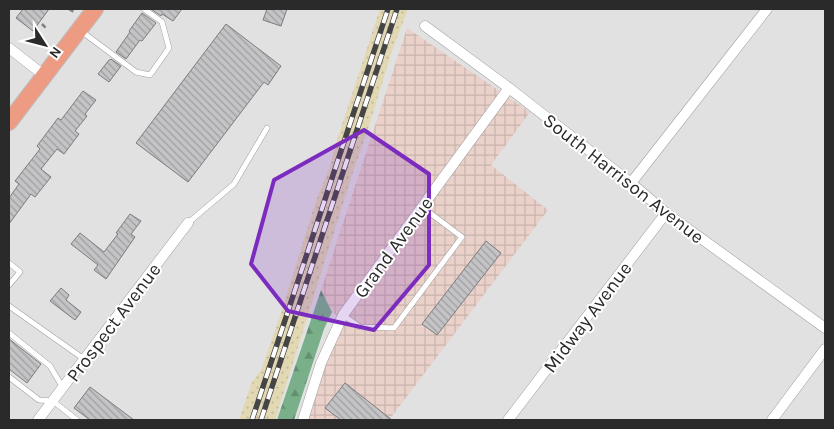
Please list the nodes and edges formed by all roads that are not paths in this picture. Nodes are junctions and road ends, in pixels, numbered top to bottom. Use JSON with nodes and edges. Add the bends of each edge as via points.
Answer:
{"nodes":[{"id":1,"x":95,"y":9,"type":"edge"},
{"id":2,"x":144,"y":9,"type":"edge"},
{"id":3,"x":766,"y":9,"type":"edge"},
{"id":4,"x":425,"y":26,"type":"dead end"},
{"id":5,"x":79,"y":29,"type":"junction"},
{"id":6,"x":9,"y":48,"type":"edge"},
{"id":7,"x":45,"y":76,"type":"junction"},
{"id":8,"x":509,"y":88,"type":"junction"},
{"id":9,"x":9,"y":122,"type":"edge"},
{"id":10,"x":267,"y":128,"type":"dead end"},
{"id":11,"x":631,"y":184,"type":"junction"},
{"id":12,"x":422,"y":207,"type":"junction"},
{"id":13,"x":666,"y":214,"type":"junction"},
{"id":14,"x":188,"y":224,"type":"joint"},
{"id":15,"x":9,"y":264,"type":"edge"},
{"id":16,"x":9,"y":285,"type":"edge"},
{"id":17,"x":9,"y":306,"type":"edge"},
{"id":18,"x":343,"y":315,"type":"junction"},
{"id":19,"x":825,"y":328,"type":"edge"},
{"id":20,"x":9,"y":333,"type":"edge"},
{"id":21,"x":825,"y":349,"type":"edge"},
{"id":22,"x":85,"y":359,"type":"junction"},
{"id":23,"x":9,"y":377,"type":"edge"},
{"id":24,"x":63,"y":388,"type":"junction"},
{"id":25,"x":53,"y":401,"type":"junction"},
{"id":26,"x":38,"y":420,"type":"edge"},
{"id":27,"x":77,"y":420,"type":"edge"},
{"id":28,"x":303,"y":420,"type":"edge"},
{"id":29,"x":508,"y":420,"type":"edge"},
{"id":30,"x":772,"y":420,"type":"edge"}],
"edges":[{"from":1,"to":5,"type":"main road"},
{"from":2,"to":5,"type":"lane","via":[[162,22],[169,48],[150,75],[136,72]]},
{"from":3,"to":11,"type":"street"},
{"from":4,"to":8,"type":"street","name":"South Harrison Avenue"},
{"from":5,"to":7,"type":"main road"},
{"from":6,"to":7,"type":"street"},
{"from":7,"to":9,"type":"main road"},
{"from":8,"to":11,"type":"street","name":"South Harrison Avenue"},
{"from":8,"to":12,"type":"street","name":"Grand Avenue"},
{"from":10,"to":14,"type":"lane","via":[[234,184]]},
{"from":11,"to":13,"type":"street","name":"South Harrison Avenue"},
{"from":12,"to":18,"type":"street","name":"Grand Avenue"},
{"from":12,"to":18,"type":"lane","via":[[462,237],[394,328],[360,326]]},
{"from":13,"to":19,"type":"street","name":"South Harrison Avenue"},
{"from":13,"to":29,"type":"street","name":"Midway Avenue"},
{"from":14,"to":22,"type":"street","name":"Prospect Avenue"},
{"from":15,"to":16,"type":"lane","via":[[20,272]]},
{"from":17,"to":22,"type":"lane"},
{"from":18,"to":28,"type":"street","name":"Grand Avenue","via":[[321,363]]},
{"from":20,"to":24,"type":"lane","via":[[50,366]]},
{"from":21,"to":30,"type":"street"},
{"from":22,"to":24,"type":"street","name":"Prospect Avenue"},
{"from":23,"to":25,"type":"lane","via":[[39,400]]},
{"from":24,"to":25,"type":"street","name":"Prospect Avenue"},
{"from":25,"to":26,"type":"street","name":"Prospect Avenue"},
{"from":25,"to":27,"type":"lane"}]}
